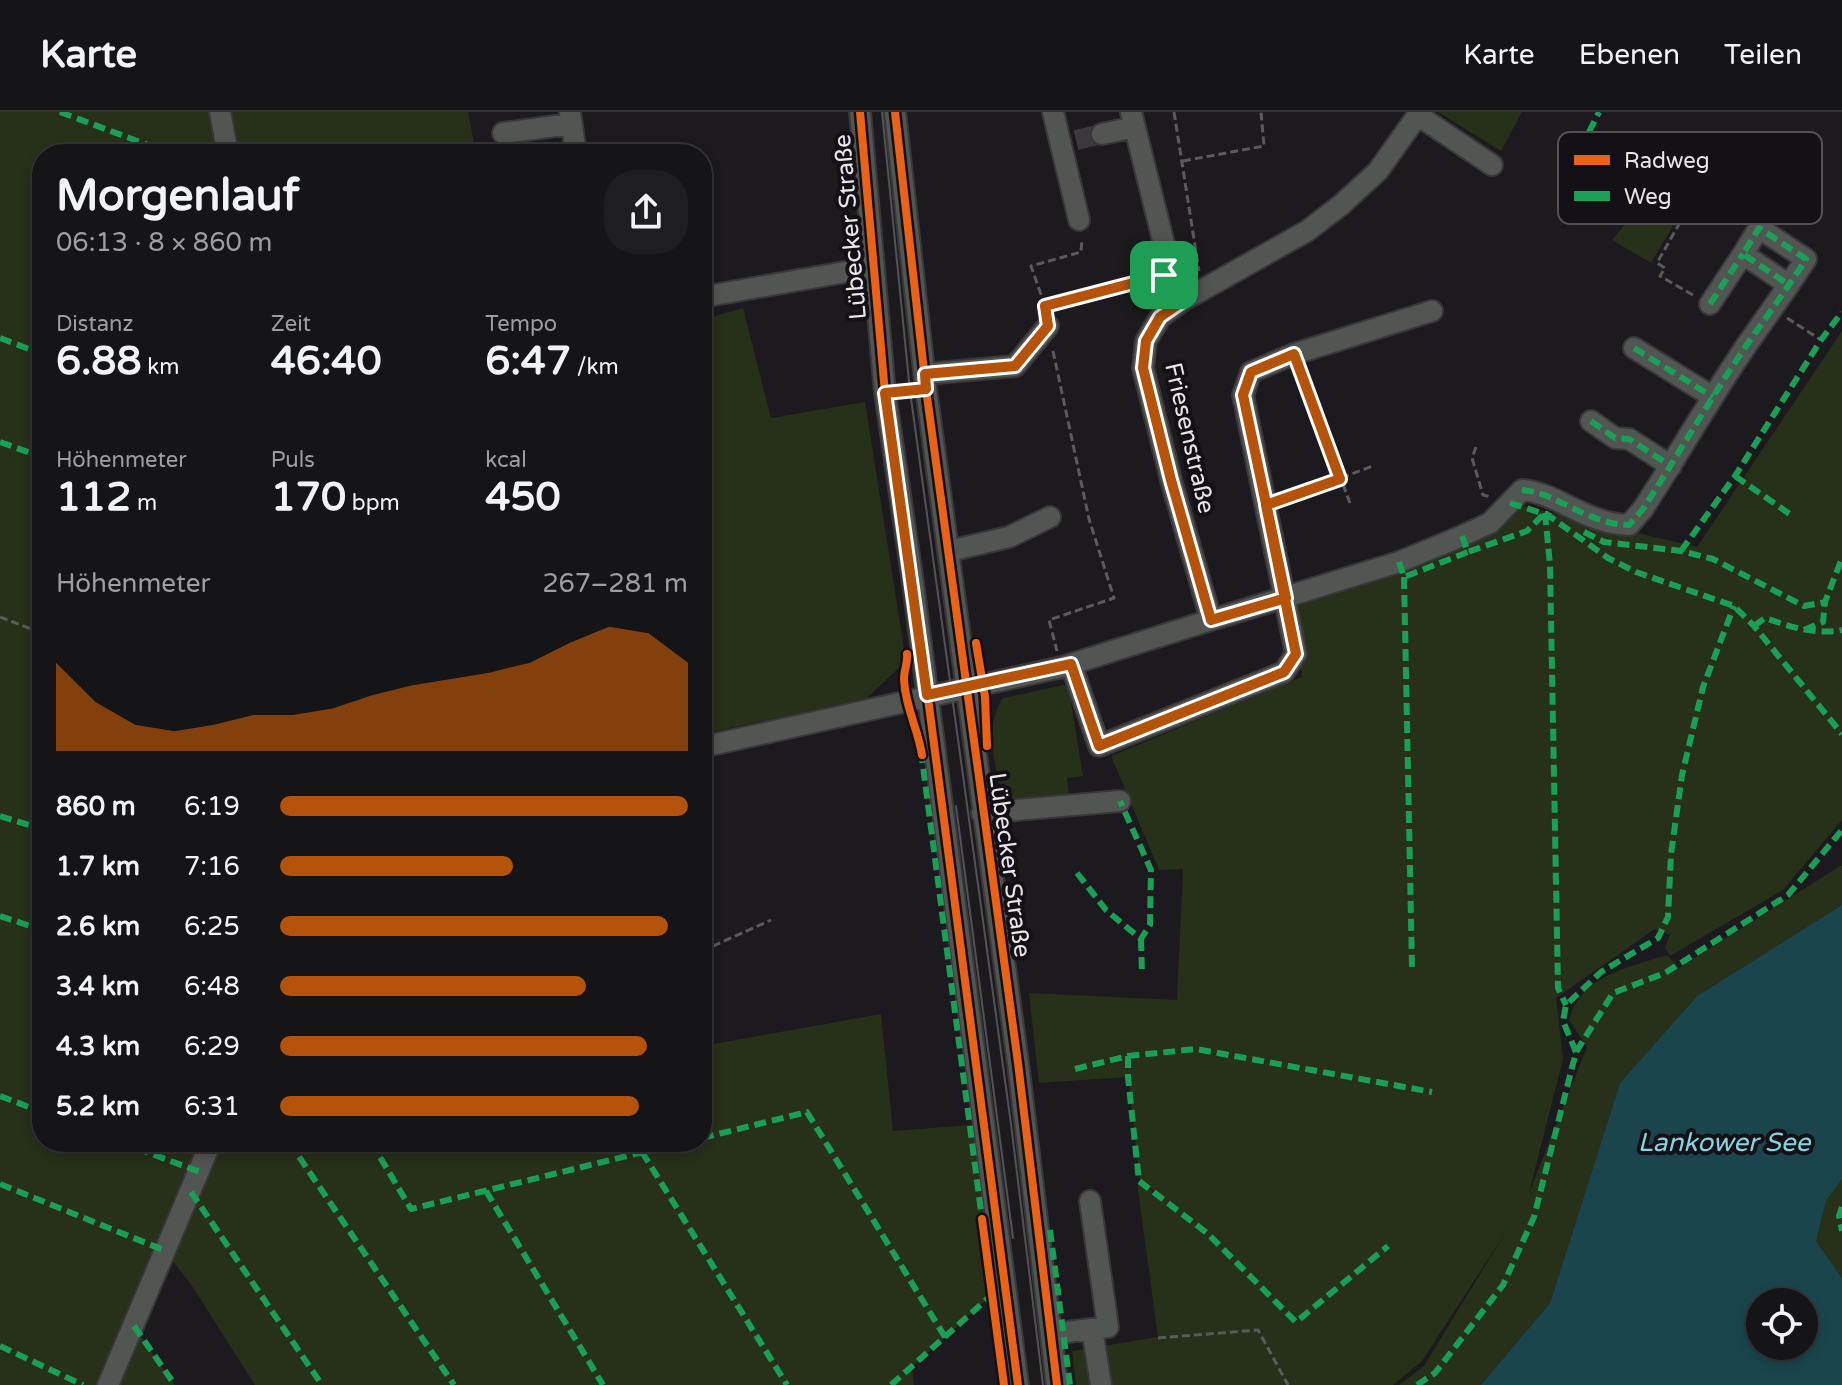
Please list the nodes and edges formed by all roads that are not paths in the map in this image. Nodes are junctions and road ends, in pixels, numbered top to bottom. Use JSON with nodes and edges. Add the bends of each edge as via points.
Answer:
{"nodes":[{"id":1,"x":220,"y":112,"type":"edge"},
{"id":2,"x":860,"y":112,"type":"edge"},
{"id":3,"x":895,"y":112,"type":"edge"},
{"id":4,"x":1053,"y":112,"type":"edge"},
{"id":5,"x":1420,"y":114,"type":"edge"},
{"id":6,"x":570,"y":118,"type":"edge"},
{"id":7,"x":1133,"y":120,"type":"edge"},
{"id":8,"x":503,"y":133,"type":"dead end"},
{"id":9,"x":1102,"y":134,"type":"tunnel mouth"},
{"id":10,"x":226,"y":144,"type":"edge"},
{"id":11,"x":574,"y":144,"type":"edge"},
{"id":12,"x":1492,"y":165,"type":"dead end"},
{"id":13,"x":1079,"y":220,"type":"road end"},
{"id":14,"x":1743,"y":254,"type":"junction"},
{"id":15,"x":874,"y":267,"type":"junction"},
{"id":16,"x":1789,"y":285,"type":"junction"},
{"id":17,"x":712,"y":295,"type":"edge"},
{"id":18,"x":1186,"y":299,"type":"junction"},
{"id":19,"x":1710,"y":304,"type":"road end"},
{"id":20,"x":1432,"y":311,"type":"dead end"},
{"id":21,"x":1046,"y":316,"type":"road end"},
{"id":22,"x":1634,"y":348,"type":"dead end"},
{"id":23,"x":925,"y":374,"type":"junction"},
{"id":24,"x":1713,"y":397,"type":"junction"},
{"id":25,"x":1591,"y":421,"type":"dead end"},
{"id":26,"x":1671,"y":466,"type":"junction"},
{"id":27,"x":1050,"y":517,"type":"dead end"},
{"id":28,"x":949,"y":551,"type":"junction"},
{"id":29,"x":1286,"y":598,"type":"junction"},
{"id":30,"x":1211,"y":620,"type":"junction"},
{"id":31,"x":1065,"y":662,"type":"junction"},
{"id":32,"x":966,"y":687,"type":"junction"},
{"id":33,"x":927,"y":695,"type":"junction"},
{"id":34,"x":712,"y":745,"type":"edge"},
{"id":35,"x":1120,"y":801,"type":"dead end"},
{"id":36,"x":982,"y":813,"type":"junction"},
{"id":37,"x":207,"y":1152,"type":"edge"},
{"id":38,"x":1090,"y":1201,"type":"dead end"},
{"id":39,"x":1092,"y":1329,"type":"junction"},
{"id":40,"x":1051,"y":1334,"type":"junction"},
{"id":41,"x":108,"y":1385,"type":"edge"},
{"id":42,"x":1018,"y":1385,"type":"edge"},
{"id":43,"x":1057,"y":1385,"type":"edge"},
{"id":44,"x":1101,"y":1385,"type":"edge"}],
"edges":[{"from":1,"to":10,"type":"street"},
{"from":2,"to":15,"type":"street","name":"Lübecker Straße"},
{"from":3,"to":23,"type":"street","name":"Lübecker Straße"},
{"from":4,"to":13,"type":"street","via":[[1068,142]]},
{"from":5,"to":12,"type":"street"},
{"from":5,"to":18,"type":"street","name":"Friesenstraße","via":[[1378,171],[1341,205],[1307,231]]},
{"from":6,"to":8,"type":"street"},
{"from":6,"to":11,"type":"street"},
{"from":7,"to":9,"type":"street"},
{"from":7,"to":18,"type":"street","via":[[1171,272]]},
{"from":14,"to":16,"type":"street"},
{"from":14,"to":16,"type":"street","via":[[1759,228],[1806,259]]},
{"from":14,"to":19,"type":"street"},
{"from":15,"to":17,"type":"street"},
{"from":15,"to":33,"type":"street","name":"Lübecker Straße","via":[[885,393]]},
{"from":16,"to":24,"type":"street"},
{"from":18,"to":30,"type":"street","name":"Friesenstraße","via":[[1160,317],[1146,341],[1143,368]]},
{"from":20,"to":29,"type":"street","via":[[1251,372],[1243,395]]},
{"from":21,"to":23,"type":"street","via":[[1015,366]]},
{"from":22,"to":24,"type":"street"},
{"from":23,"to":28,"type":"street","name":"Lübecker Straße"},
{"from":24,"to":26,"type":"street"},
{"from":25,"to":26,"type":"street"},
{"from":26,"to":29,"type":"street","via":[[1629,525],[1589,517],[1534,491],[1516,497],[1490,523],[1462,536]]},
{"from":27,"to":28,"type":"street","via":[[1009,537]]},
{"from":28,"to":32,"type":"street","name":"Lübecker Straße"},
{"from":29,"to":30,"type":"street"},
{"from":29,"to":31,"type":"street","via":[[1296,654],[1284,672],[1099,746]]},
{"from":30,"to":31,"type":"street"},
{"from":31,"to":32,"type":"street"},
{"from":32,"to":33,"type":"street"},
{"from":32,"to":36,"type":"street","name":"Lübecker Straße"},
{"from":33,"to":34,"type":"street"},
{"from":33,"to":42,"type":"street","name":"Lübecker Straße"},
{"from":35,"to":36,"type":"street"},
{"from":36,"to":40,"type":"street","name":"Lübecker Straße"},
{"from":37,"to":41,"type":"street"},
{"from":38,"to":39,"type":"street","via":[[1108,1327]]},
{"from":39,"to":40,"type":"street"},
{"from":39,"to":44,"type":"street"},
{"from":40,"to":43,"type":"street","name":"Lübecker Straße"}]}
